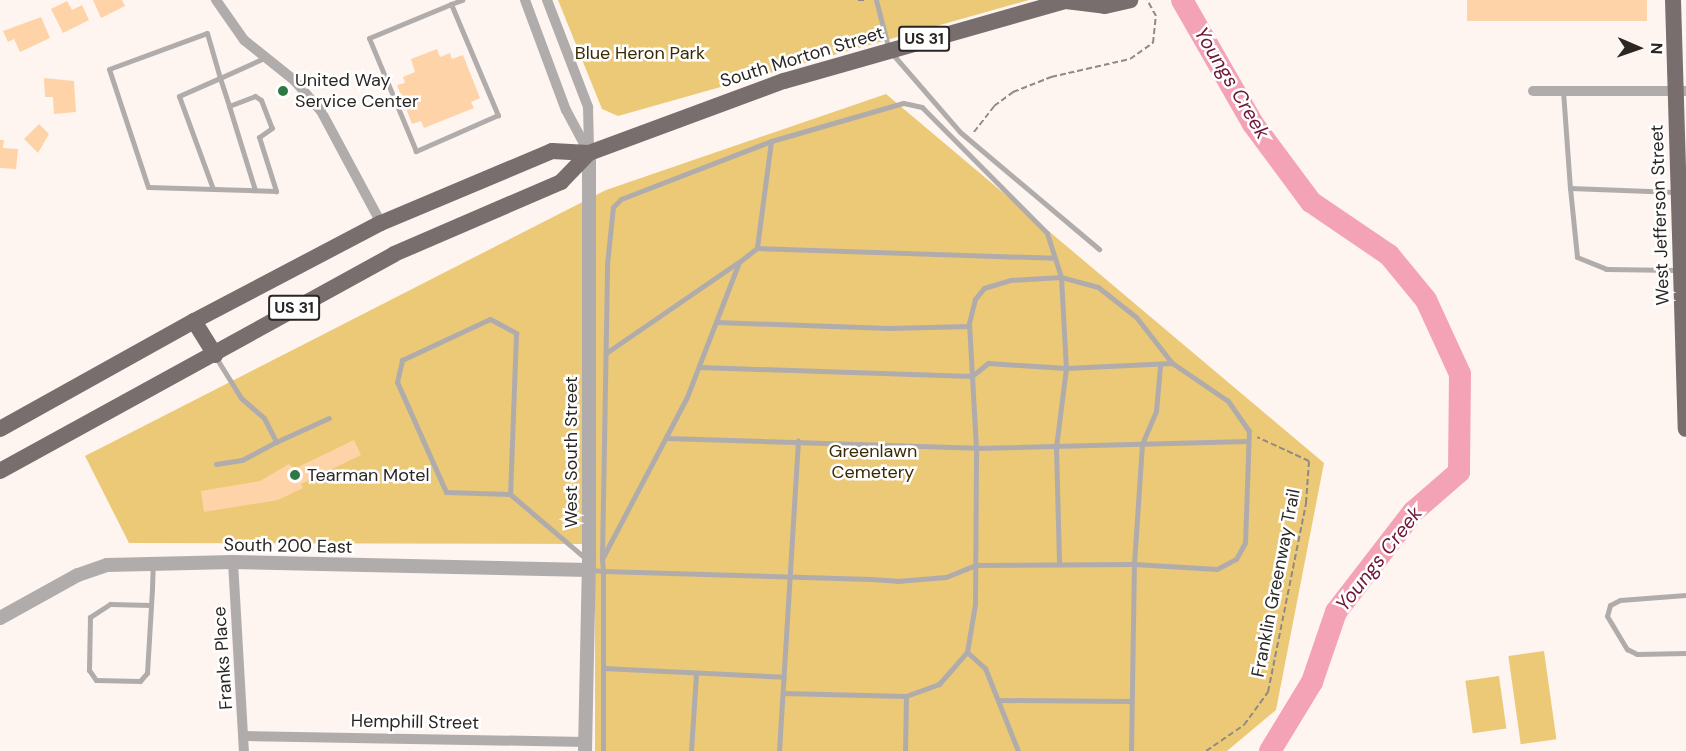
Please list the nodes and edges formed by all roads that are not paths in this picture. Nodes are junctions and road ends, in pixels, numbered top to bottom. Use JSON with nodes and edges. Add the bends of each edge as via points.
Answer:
{"nodes":[{"id":1,"x":216,"y":0,"type":"edge"},
{"id":2,"x":462,"y":0,"type":"edge"},
{"id":3,"x":525,"y":0,"type":"edge"},
{"id":4,"x":547,"y":0,"type":"edge"},
{"id":5,"x":876,"y":0,"type":"edge"},
{"id":6,"x":1130,"y":0,"type":"edge"},
{"id":7,"x":1672,"y":0,"type":"edge"},
{"id":8,"x":1067,"y":1,"type":"edge"},
{"id":9,"x":452,"y":4,"type":"junction"},
{"id":10,"x":562,"y":42,"type":"junction"},
{"id":11,"x":543,"y":49,"type":"junction"},
{"id":12,"x":889,"y":50,"type":"junction"},
{"id":13,"x":266,"y":57,"type":"junction"},
{"id":14,"x":220,"y":78,"type":"junction"},
{"id":15,"x":1533,"y":91,"type":"dead end"},
{"id":16,"x":1563,"y":91,"type":"junction"},
{"id":17,"x":1681,"y":91,"type":"edge"},
{"id":18,"x":229,"y":106,"type":"junction"},
{"id":19,"x":771,"y":141,"type":"junction"},
{"id":20,"x":589,"y":153,"type":"junction"},
{"id":21,"x":1570,"y":188,"type":"junction"},
{"id":22,"x":213,"y":189,"type":"junction"},
{"id":23,"x":255,"y":190,"type":"junction"},
{"id":24,"x":1682,"y":192,"type":"edge"},
{"id":25,"x":381,"y":222,"type":"junction"},
{"id":26,"x":757,"y":248,"type":"junction"},
{"id":27,"x":1099,"y":249,"type":"dead end"},
{"id":28,"x":1054,"y":258,"type":"junction"},
{"id":29,"x":739,"y":262,"type":"junction"},
{"id":30,"x":1682,"y":270,"type":"junction"},
{"id":31,"x":1061,"y":277,"type":"junction"},
{"id":32,"x":1684,"y":297,"type":"edge"},
{"id":33,"x":194,"y":321,"type":"junction"},
{"id":34,"x":716,"y":322,"type":"junction"},
{"id":35,"x":969,"y":326,"type":"junction"},
{"id":36,"x":606,"y":353,"type":"junction"},
{"id":37,"x":215,"y":355,"type":"junction"},
{"id":38,"x":1172,"y":363,"type":"junction"},
{"id":39,"x":1160,"y":366,"type":"junction"},
{"id":40,"x":699,"y":367,"type":"junction"},
{"id":41,"x":1066,"y":368,"type":"junction"},
{"id":42,"x":972,"y":376,"type":"junction"},
{"id":43,"x":1686,"y":403,"type":"edge"},
{"id":44,"x":329,"y":418,"type":"dead end"},
{"id":45,"x":0,"y":429,"type":"edge"},
{"id":46,"x":1686,"y":429,"type":"edge"},
{"id":47,"x":666,"y":438,"type":"junction"},
{"id":48,"x":798,"y":441,"type":"junction"},
{"id":49,"x":1248,"y":441,"type":"junction"},
{"id":50,"x":276,"y":442,"type":"junction"},
{"id":51,"x":1142,"y":444,"type":"junction"},
{"id":52,"x":1056,"y":447,"type":"junction"},
{"id":53,"x":976,"y":448,"type":"junction"},
{"id":54,"x":216,"y":464,"type":"dead end"},
{"id":55,"x":0,"y":471,"type":"edge"},
{"id":56,"x":510,"y":494,"type":"junction"},
{"id":57,"x":233,"y":562,"type":"junction"},
{"id":58,"x":153,"y":563,"type":"junction"},
{"id":59,"x":1059,"y":564,"type":"junction"},
{"id":60,"x":1134,"y":564,"type":"junction"},
{"id":61,"x":975,"y":565,"type":"junction"},
{"id":62,"x":596,"y":566,"type":"junction"},
{"id":63,"x":789,"y":577,"type":"junction"},
{"id":64,"x":1686,"y":595,"type":"edge"},
{"id":65,"x":151,"y":605,"type":"junction"},
{"id":66,"x":0,"y":618,"type":"edge"},
{"id":67,"x":967,"y":652,"type":"junction"},
{"id":68,"x":1686,"y":653,"type":"edge"},
{"id":69,"x":603,"y":668,"type":"junction"},
{"id":70,"x":696,"y":673,"type":"junction"},
{"id":71,"x":784,"y":677,"type":"junction"},
{"id":72,"x":783,"y":693,"type":"junction"},
{"id":73,"x":906,"y":696,"type":"junction"},
{"id":74,"x":998,"y":700,"type":"junction"},
{"id":75,"x":1131,"y":700,"type":"junction"},
{"id":76,"x":244,"y":736,"type":"junction"},
{"id":77,"x":585,"y":747,"type":"edge"},
{"id":78,"x":244,"y":751,"type":"edge"},
{"id":79,"x":603,"y":751,"type":"edge"},
{"id":80,"x":691,"y":751,"type":"edge"},
{"id":81,"x":779,"y":751,"type":"edge"},
{"id":82,"x":905,"y":751,"type":"edge"},
{"id":83,"x":1018,"y":751,"type":"edge"},
{"id":84,"x":1131,"y":751,"type":"edge"}],
"edges":[{"from":1,"to":13,"type":"street","via":[[244,40]]},
{"from":2,"to":9,"type":"lane"},
{"from":3,"to":11,"type":"street"},
{"from":4,"to":10,"type":"street"},
{"from":5,"to":12,"type":"lane","via":[[873,2]]},
{"from":6,"to":8,"type":"main road","name":"South Morton Street","number":"US 31","via":[[1106,6]]},
{"from":7,"to":17,"type":"main road","name":"West Jefferson Street"},
{"from":8,"to":12,"type":"main road","name":"South Morton Street","number":"US 31"},
{"from":9,"to":9,"type":"lane","via":[[369,38],[416,152],[498,115]]},
{"from":10,"to":11,"type":"street"},
{"from":10,"to":20,"type":"street","via":[[588,107]]},
{"from":11,"to":20,"type":"street","via":[[566,110]]},
{"from":12,"to":20,"type":"main road","name":"South Morton Street","number":"US 31","via":[[740,95]]},
{"from":12,"to":27,"type":"lane","via":[[968,139]]},
{"from":13,"to":14,"type":"lane"},
{"from":13,"to":25,"type":"street","via":[[294,80],[321,111]]},
{"from":14,"to":18,"type":"lane"},
{"from":14,"to":22,"type":"lane","via":[[179,96]]},
{"from":14,"to":22,"type":"lane","via":[[207,33],[109,69],[148,187]]},
{"from":15,"to":16,"type":"street"},
{"from":16,"to":17,"type":"street"},
{"from":16,"to":21,"type":"lane"},
{"from":17,"to":24,"type":"main road","name":"West Jefferson Street"},
{"from":18,"to":23,"type":"lane"},
{"from":18,"to":23,"type":"lane","via":[[255,96],[261,100],[272,128],[259,137],[276,191]]},
{"from":19,"to":26,"type":"lane"},
{"from":19,"to":28,"type":"lane","via":[[892,106],[916,105],[1047,233]]},
{"from":19,"to":36,"type":"lane","via":[[621,198],[613,207],[609,224]]},
{"from":20,"to":25,"type":"main road","number":"US 31","via":[[552,151]]},
{"from":20,"to":37,"type":"main road","number":"US 31","via":[[561,182],[394,254]]},
{"from":20,"to":62,"type":"street","name":"West South Street"},
{"from":21,"to":24,"type":"lane"},
{"from":21,"to":30,"type":"lane","via":[[1578,257],[1585,263],[1619,271]]},
{"from":22,"to":23,"type":"lane"},
{"from":24,"to":30,"type":"main road","name":"West Jefferson Street"},
{"from":25,"to":33,"type":"main road","number":"US 31"},
{"from":26,"to":28,"type":"lane"},
{"from":26,"to":29,"type":"lane"},
{"from":28,"to":31,"type":"lane"},
{"from":29,"to":34,"type":"lane"},
{"from":29,"to":36,"type":"lane"},
{"from":30,"to":32,"type":"main road","name":"West Jefferson Street"},
{"from":31,"to":35,"type":"lane","via":[[1011,280],[984,288],[975,299]]},
{"from":31,"to":38,"type":"lane","via":[[1098,287],[1136,317]]},
{"from":31,"to":41,"type":"lane"},
{"from":32,"to":43,"type":"main road","name":"West Jefferson Street"},
{"from":33,"to":37,"type":"main road"},
{"from":33,"to":45,"type":"main road","number":"US 31"},
{"from":34,"to":35,"type":"lane","via":[[889,328]]},
{"from":34,"to":40,"type":"lane"},
{"from":35,"to":42,"type":"lane"},
{"from":36,"to":62,"type":"lane"},
{"from":37,"to":50,"type":"lane","via":[[242,398],[264,418]]},
{"from":37,"to":55,"type":"main road","number":"US 31"},
{"from":38,"to":39,"type":"lane"},
{"from":38,"to":49,"type":"lane","via":[[1228,401],[1249,431]]},
{"from":39,"to":41,"type":"lane"},
{"from":39,"to":51,"type":"lane","via":[[1156,411]]},
{"from":40,"to":42,"type":"lane"},
{"from":40,"to":47,"type":"lane"},
{"from":41,"to":42,"type":"lane","via":[[988,363]]},
{"from":41,"to":52,"type":"lane"},
{"from":42,"to":53,"type":"lane"},
{"from":43,"to":46,"type":"main road","name":"West Jefferson Street"},
{"from":44,"to":50,"type":"lane"},
{"from":47,"to":48,"type":"lane"},
{"from":47,"to":62,"type":"lane"},
{"from":48,"to":53,"type":"lane"},
{"from":48,"to":63,"type":"lane"},
{"from":49,"to":51,"type":"lane"},
{"from":49,"to":60,"type":"lane","via":[[1245,543],[1236,559],[1217,569]]},
{"from":50,"to":54,"type":"lane","via":[[242,460]]},
{"from":51,"to":52,"type":"lane"},
{"from":51,"to":60,"type":"lane"},
{"from":52,"to":53,"type":"lane"},
{"from":52,"to":59,"type":"lane"},
{"from":53,"to":61,"type":"lane"},
{"from":56,"to":56,"type":"lane","via":[[516,333],[490,318],[402,360],[397,382],[446,492]]},
{"from":56,"to":62,"type":"lane"},
{"from":57,"to":58,"type":"street","name":"South 200 East"},
{"from":57,"to":62,"type":"street","name":"South 200 East"},
{"from":57,"to":76,"type":"street","name":"Franks Place"},
{"from":58,"to":65,"type":"lane"},
{"from":58,"to":66,"type":"street","name":"South 200 East","via":[[107,565],[78,575]]},
{"from":59,"to":60,"type":"lane"},
{"from":59,"to":61,"type":"lane"},
{"from":60,"to":75,"type":"lane"},
{"from":61,"to":63,"type":"lane","via":[[946,577],[928,579]]},
{"from":61,"to":67,"type":"lane","via":[[975,604]]},
{"from":62,"to":63,"type":"lane"},
{"from":62,"to":69,"type":"lane"},
{"from":62,"to":77,"type":"street","name":"West South Street"},
{"from":63,"to":71,"type":"lane"},
{"from":64,"to":68,"type":"lane","via":[[1620,600],[1610,605],[1607,616],[1627,649],[1637,654]]},
{"from":65,"to":65,"type":"lane","via":[[147,673],[140,681],[96,680],[89,670],[90,617],[110,604]]},
{"from":67,"to":73,"type":"lane","via":[[939,684]]},
{"from":67,"to":74,"type":"lane","via":[[985,668]]},
{"from":69,"to":70,"type":"lane"},
{"from":69,"to":79,"type":"lane"},
{"from":70,"to":71,"type":"lane"},
{"from":70,"to":80,"type":"lane"},
{"from":71,"to":72,"type":"lane"},
{"from":72,"to":73,"type":"lane"},
{"from":72,"to":81,"type":"lane"},
{"from":73,"to":82,"type":"lane"},
{"from":74,"to":75,"type":"lane"},
{"from":74,"to":83,"type":"lane"},
{"from":75,"to":84,"type":"lane"},
{"from":76,"to":77,"type":"street","name":"Hemphill Street"},
{"from":76,"to":78,"type":"street","name":"Franks Place"}]}
